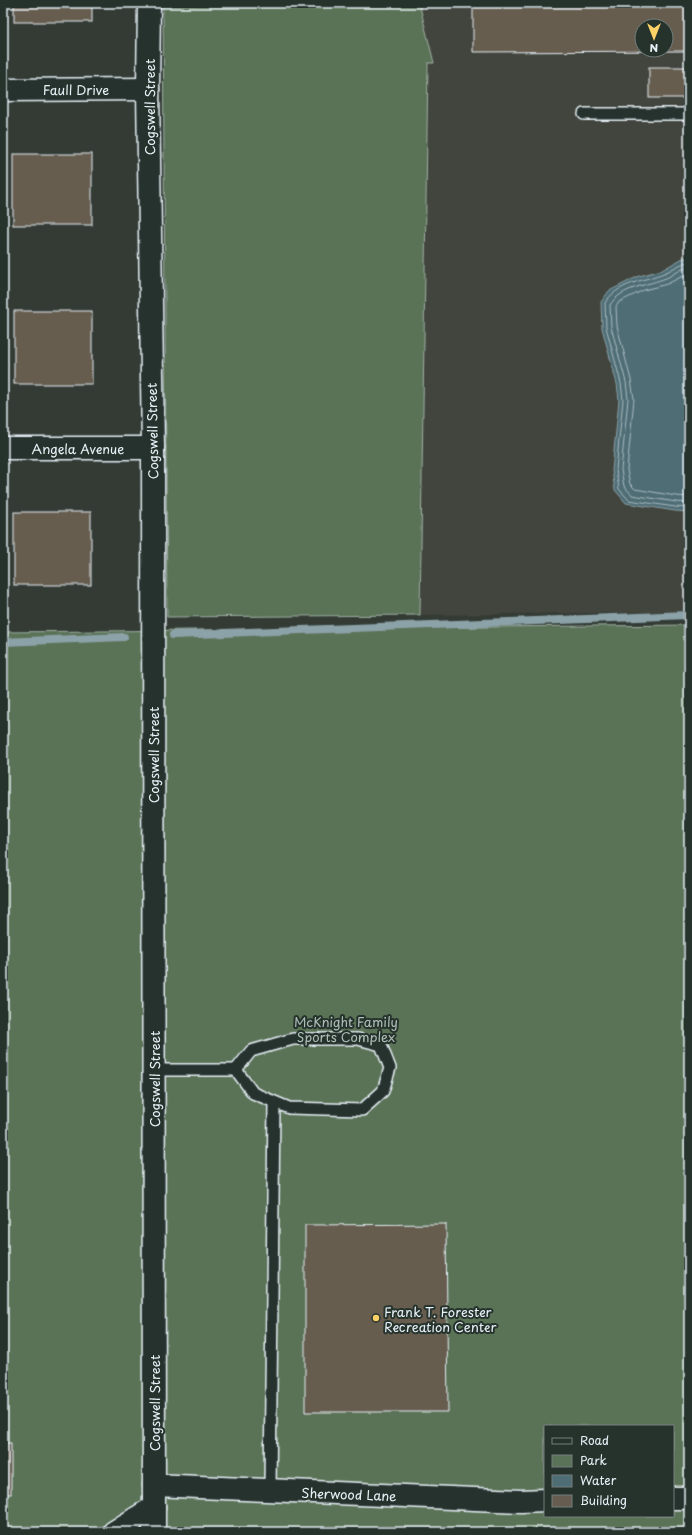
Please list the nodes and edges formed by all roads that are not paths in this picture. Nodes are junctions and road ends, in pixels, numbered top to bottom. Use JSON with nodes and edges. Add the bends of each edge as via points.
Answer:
{"nodes":[{"id":1,"x":149,"y":3,"type":"edge"},
{"id":2,"x":148,"y":89,"type":"junction"},
{"id":3,"x":3,"y":90,"type":"edge"},
{"id":4,"x":584,"y":114,"type":"dead end"},
{"id":5,"x":689,"y":114,"type":"edge"},
{"id":6,"x":3,"y":448,"type":"edge"},
{"id":7,"x":153,"y":448,"type":"junction"},
{"id":8,"x":154,"y":1070,"type":"junction"},
{"id":9,"x":236,"y":1070,"type":"junction"},
{"id":10,"x":274,"y":1103,"type":"junction"},
{"id":11,"x":154,"y":1486,"type":"junction"},
{"id":12,"x":270,"y":1490,"type":"junction"},
{"id":13,"x":674,"y":1498,"type":"edge"},
{"id":14,"x":689,"y":1498,"type":"edge"},
{"id":15,"x":544,"y":1500,"type":"edge"},
{"id":16,"x":154,"y":1507,"type":"junction"},
{"id":17,"x":114,"y":1532,"type":"edge"},
{"id":18,"x":154,"y":1532,"type":"edge"}],
"edges":[{"from":1,"to":2,"type":"street","name":"Cogswell Street"},
{"from":2,"to":3,"type":"street","name":"Faull Drive"},
{"from":2,"to":7,"type":"street","name":"Cogswell Street"},
{"from":4,"to":5,"type":"lane"},
{"from":6,"to":7,"type":"street","name":"Angela Avenue"},
{"from":7,"to":8,"type":"street","name":"Cogswell Street"},
{"from":8,"to":9,"type":"lane"},
{"from":8,"to":11,"type":"street","name":"Cogswell Street"},
{"from":9,"to":10,"type":"lane","via":[[253,1093]]},
{"from":9,"to":10,"type":"lane","via":[[251,1051],[293,1039],[358,1039],[381,1045],[390,1068],[383,1091],[362,1110],[289,1108]]},
{"from":10,"to":12,"type":"lane"},
{"from":11,"to":12,"type":"street","name":"Sherwood Lane"},
{"from":11,"to":16,"type":"street","name":"Cogswell Street"},
{"from":12,"to":15,"type":"street","name":"Sherwood Lane"},
{"from":13,"to":14,"type":"street"},
{"from":16,"to":17,"type":"street"},
{"from":16,"to":18,"type":"street","name":"Cogswell Street"}]}
